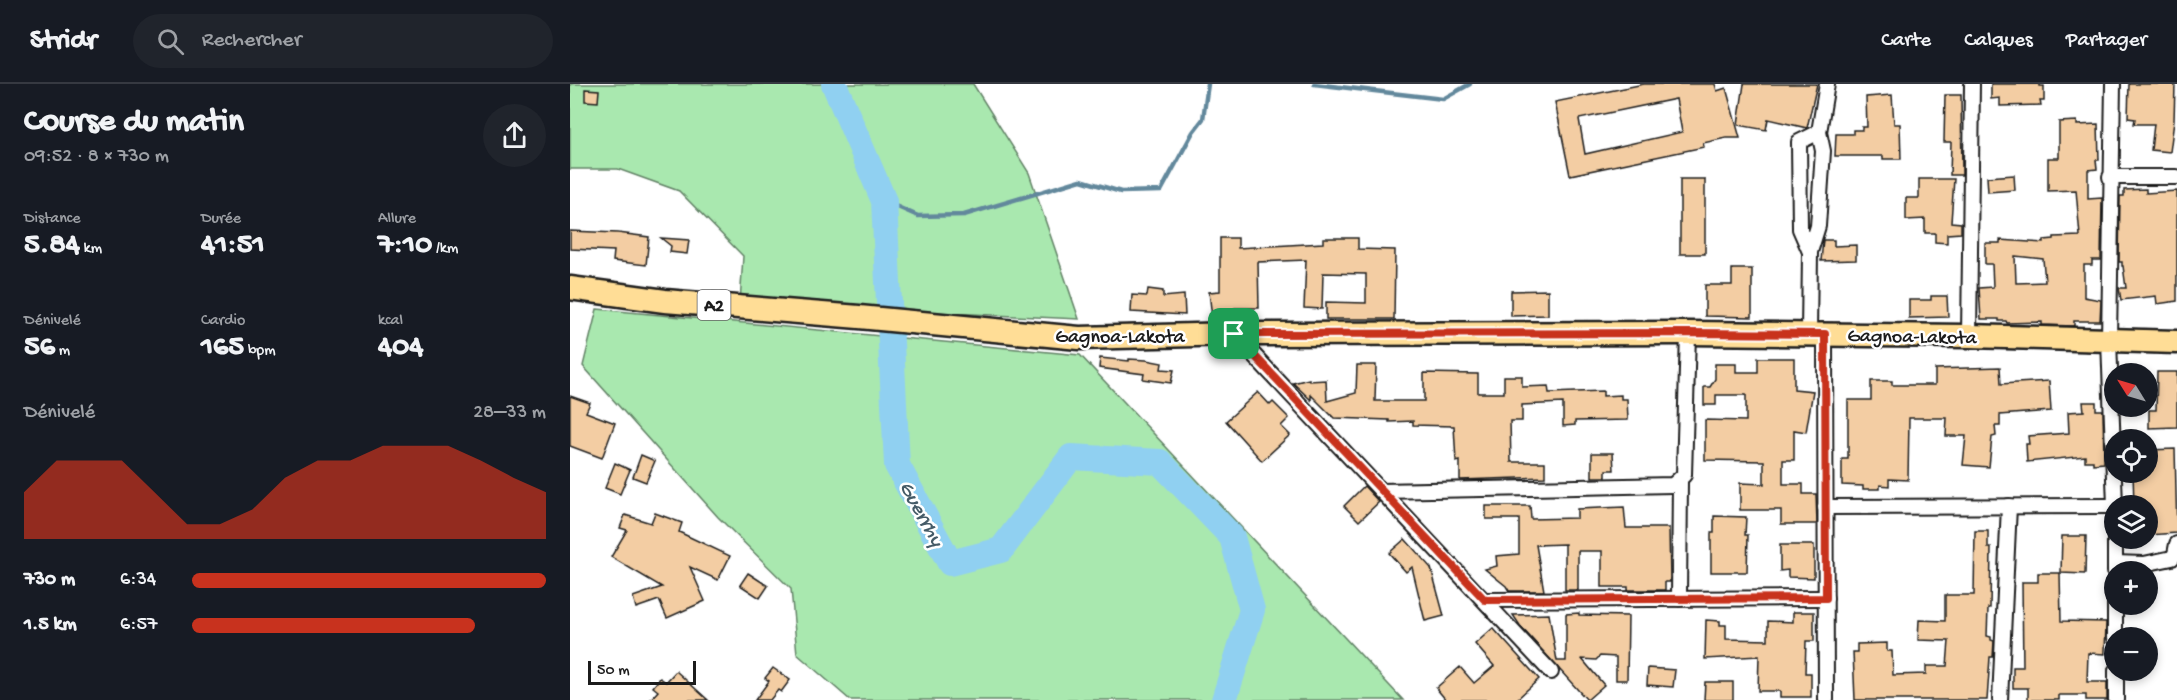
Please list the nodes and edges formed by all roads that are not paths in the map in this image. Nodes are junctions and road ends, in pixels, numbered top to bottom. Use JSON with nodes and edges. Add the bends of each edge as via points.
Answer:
{"nodes":[{"id":1,"x":1827,"y":84,"type":"edge"},
{"id":2,"x":1972,"y":84,"type":"edge"},
{"id":3,"x":2113,"y":84,"type":"edge"},
{"id":4,"x":1819,"y":132,"type":"junction"},
{"id":5,"x":2110,"y":177,"type":"junction"},
{"id":6,"x":2177,"y":177,"type":"edge"},
{"id":7,"x":1810,"y":252,"type":"junction"},
{"id":8,"x":570,"y":288,"type":"edge"},
{"id":9,"x":1688,"y":333,"type":"junction"},
{"id":10,"x":1234,"y":334,"type":"junction"},
{"id":11,"x":1817,"y":334,"type":"junction"},
{"id":12,"x":1969,"y":336,"type":"junction"},
{"id":13,"x":2109,"y":340,"type":"junction"},
{"id":14,"x":2177,"y":342,"type":"edge"},
{"id":15,"x":1680,"y":481,"type":"junction"},
{"id":16,"x":1381,"y":490,"type":"junction"},
{"id":17,"x":2115,"y":495,"type":"edge"},
{"id":18,"x":2009,"y":506,"type":"junction"},
{"id":19,"x":2104,"y":506,"type":"edge"},
{"id":20,"x":1825,"y":507,"type":"junction"},
{"id":21,"x":2177,"y":544,"type":"edge"},
{"id":22,"x":2158,"y":561,"type":"edge"},
{"id":23,"x":1826,"y":598,"type":"junction"},
{"id":24,"x":1679,"y":599,"type":"junction"},
{"id":25,"x":1485,"y":600,"type":"junction"},
{"id":26,"x":1551,"y":672,"type":"dead end"},
{"id":27,"x":2116,"y":681,"type":"edge"},
{"id":28,"x":1826,"y":700,"type":"edge"},
{"id":29,"x":2000,"y":700,"type":"edge"},
{"id":30,"x":2116,"y":700,"type":"edge"}],
"edges":[{"from":1,"to":4,"type":"street"},
{"from":2,"to":12,"type":"street"},
{"from":3,"to":5,"type":"street"},
{"from":4,"to":7,"type":"street","via":[[1823,151],[1818,226]]},
{"from":4,"to":7,"type":"street","via":[[1799,142],[1800,229]]},
{"from":5,"to":6,"type":"street"},
{"from":5,"to":13,"type":"street"},
{"from":7,"to":11,"type":"street"},
{"from":8,"to":10,"type":"main road","name":"Gagnoa-Lakota","number":"A2","via":[[665,301],[1079,338]]},
{"from":9,"to":10,"type":"main road","name":"Gagnoa-Lakota","number":"A2"},
{"from":9,"to":11,"type":"main road","name":"Gagnoa-Lakota","number":"A2"},
{"from":9,"to":15,"type":"street","via":[[1684,475]]},
{"from":10,"to":16,"type":"street"},
{"from":11,"to":12,"type":"main road","name":"Gagnoa-Lakota","number":"A2"},
{"from":11,"to":20,"type":"street"},
{"from":12,"to":13,"type":"main road","name":"Gagnoa-Lakota","number":"A2"},
{"from":13,"to":14,"type":"main road","name":"Gagnoa-Lakota","number":"A2"},
{"from":13,"to":17,"type":"street"},
{"from":15,"to":16,"type":"street","via":[[1673,485]]},
{"from":15,"to":24,"type":"street"},
{"from":16,"to":25,"type":"street"},
{"from":18,"to":19,"type":"street"},
{"from":18,"to":20,"type":"street"},
{"from":18,"to":29,"type":"street"},
{"from":20,"to":23,"type":"street"},
{"from":21,"to":22,"type":"street","via":[[2172,558]]},
{"from":23,"to":24,"type":"street"},
{"from":23,"to":28,"type":"street"},
{"from":24,"to":25,"type":"street"},
{"from":25,"to":26,"type":"street"},
{"from":27,"to":30,"type":"street"}]}
